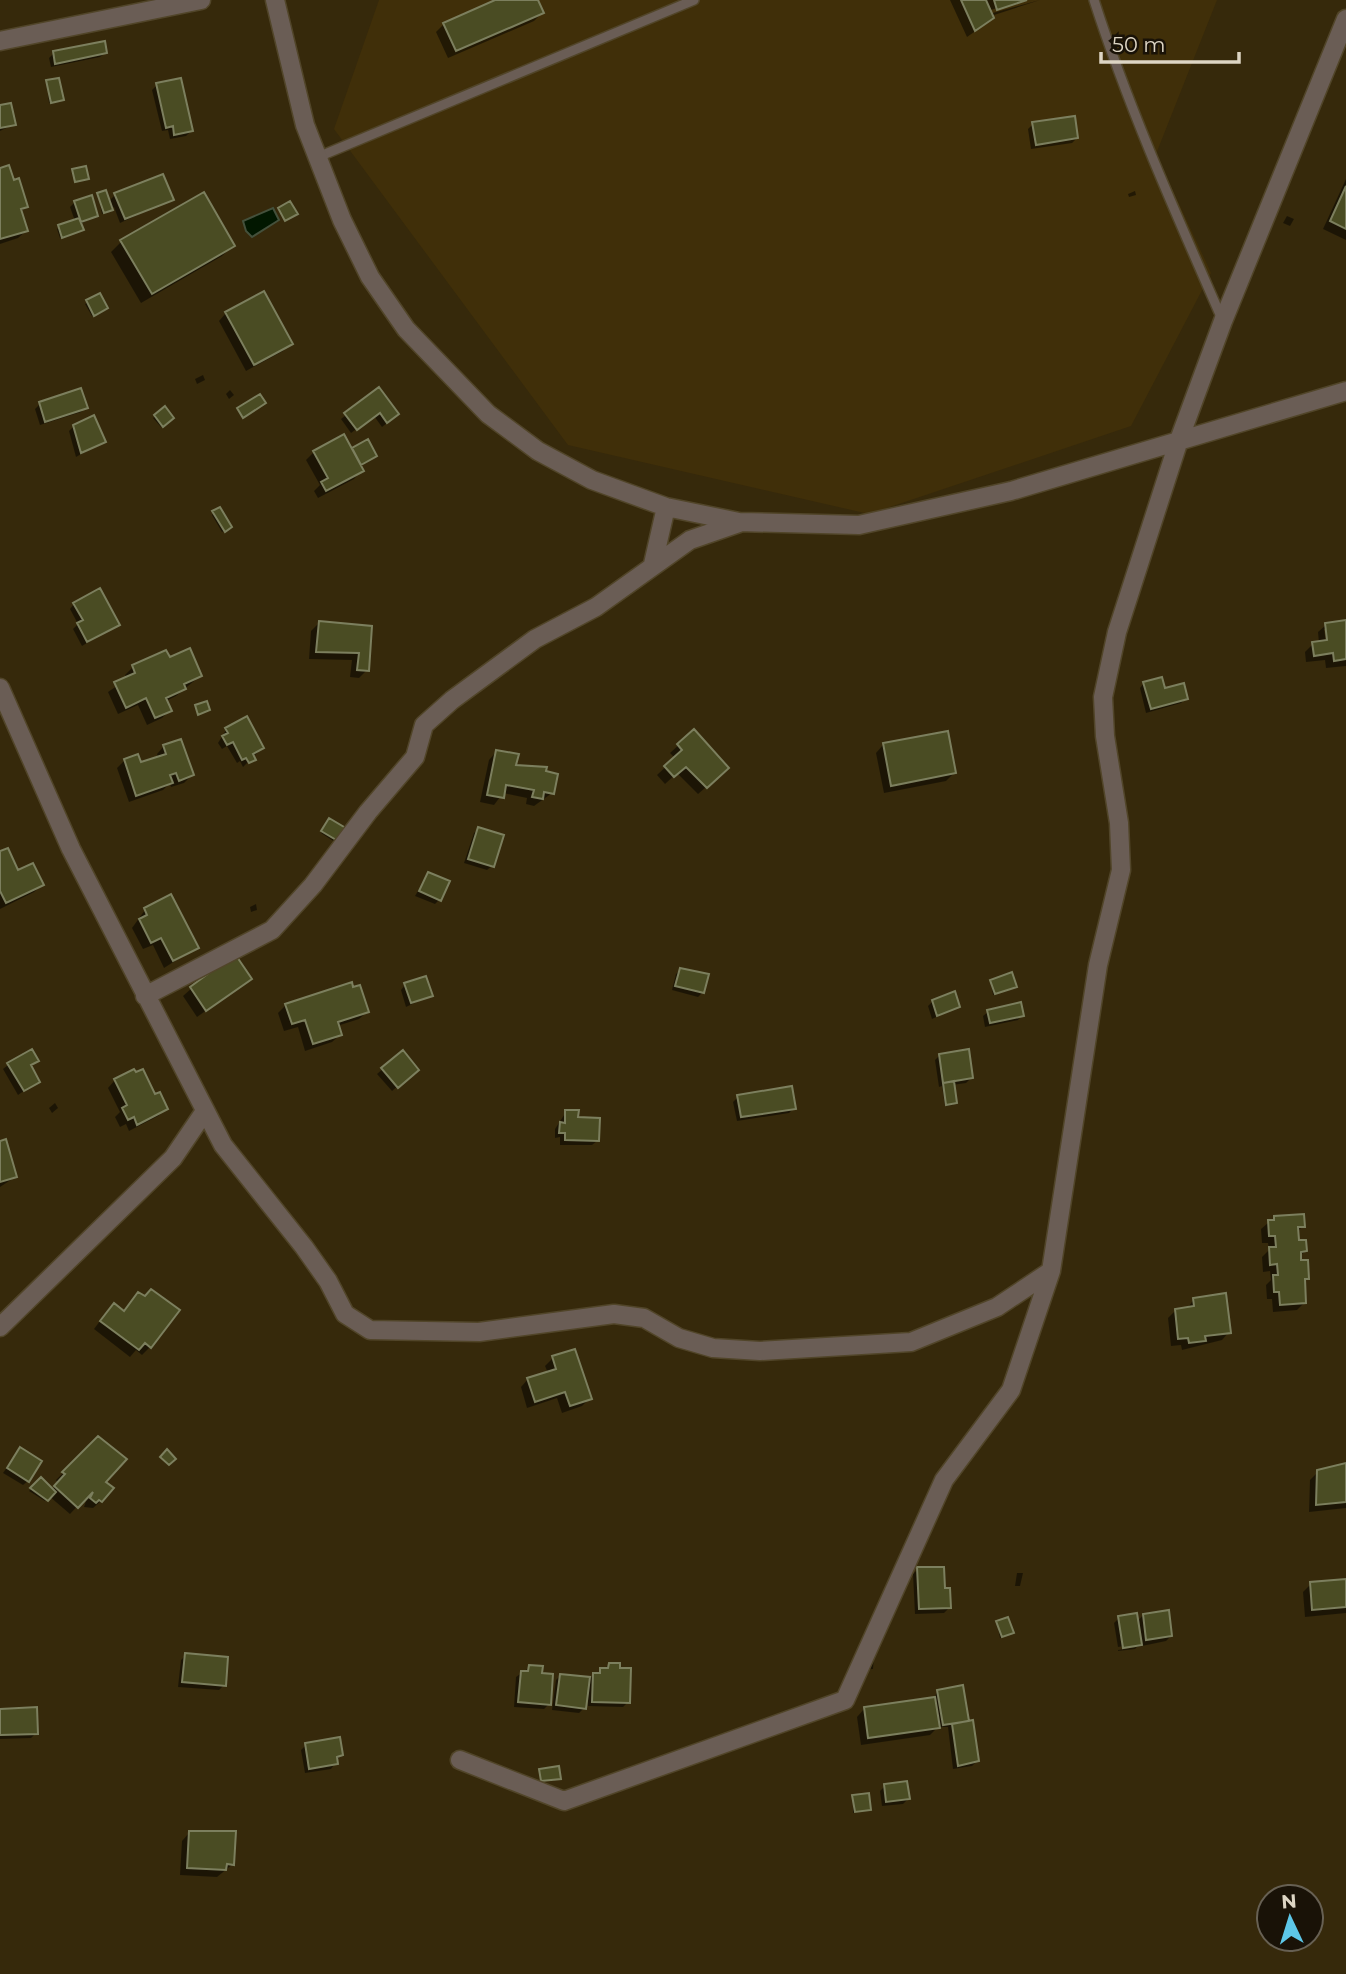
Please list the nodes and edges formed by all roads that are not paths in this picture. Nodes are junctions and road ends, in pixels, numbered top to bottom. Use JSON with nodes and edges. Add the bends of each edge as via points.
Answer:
{"nodes":[{"id":1,"x":201,"y":0,"type":"edge"},
{"id":2,"x":275,"y":0,"type":"edge"},
{"id":3,"x":694,"y":0,"type":"edge"},
{"id":4,"x":1094,"y":0,"type":"edge"},
{"id":5,"x":1346,"y":19,"type":"edge"},
{"id":6,"x":0,"y":41,"type":"edge"},
{"id":7,"x":318,"y":158,"type":"junction"},
{"id":8,"x":1223,"y":321,"type":"junction"},
{"id":9,"x":1346,"y":391,"type":"edge"},
{"id":10,"x":1179,"y":440,"type":"junction"},
{"id":11,"x":666,"y":507,"type":"junction"},
{"id":12,"x":739,"y":522,"type":"junction"},
{"id":13,"x":653,"y":564,"type":"junction"},
{"id":14,"x":0,"y":688,"type":"edge"},
{"id":15,"x":145,"y":996,"type":"junction"},
{"id":16,"x":205,"y":1111,"type":"junction"},
{"id":17,"x":1051,"y":1271,"type":"junction"},
{"id":18,"x":0,"y":1327,"type":"edge"},
{"id":19,"x":460,"y":1760,"type":"dead end"}],
"edges":[{"from":1,"to":6,"type":"street"},
{"from":2,"to":7,"type":"street","via":[[304,125]]},
{"from":3,"to":7,"type":"lane"},
{"from":4,"to":8,"type":"lane","via":[[1164,185]]},
{"from":5,"to":8,"type":"street"},
{"from":7,"to":11,"type":"street","via":[[370,277],[406,329],[447,374],[488,414],[538,451],[592,480]]},
{"from":8,"to":10,"type":"street"},
{"from":9,"to":10,"type":"street"},
{"from":10,"to":12,"type":"street","via":[[1011,491],[859,525]]},
{"from":10,"to":17,"type":"street","via":[[1117,632],[1103,697],[1121,870],[1098,965]]},
{"from":11,"to":12,"type":"street"},
{"from":11,"to":13,"type":"street"},
{"from":12,"to":13,"type":"street","via":[[690,540]]},
{"from":13,"to":15,"type":"street","via":[[596,607],[535,639],[424,725],[415,757],[272,930]]},
{"from":14,"to":15,"type":"street","via":[[71,849]]},
{"from":15,"to":16,"type":"street"},
{"from":16,"to":17,"type":"street","via":[[223,1145],[328,1281],[345,1314],[370,1330],[479,1332],[614,1314],[644,1318],[679,1338],[713,1348],[760,1351],[911,1342],[997,1307]]},
{"from":16,"to":18,"type":"street","via":[[173,1158]]},
{"from":17,"to":19,"type":"street","via":[[1011,1390],[944,1480],[845,1700],[564,1801]]}]}
